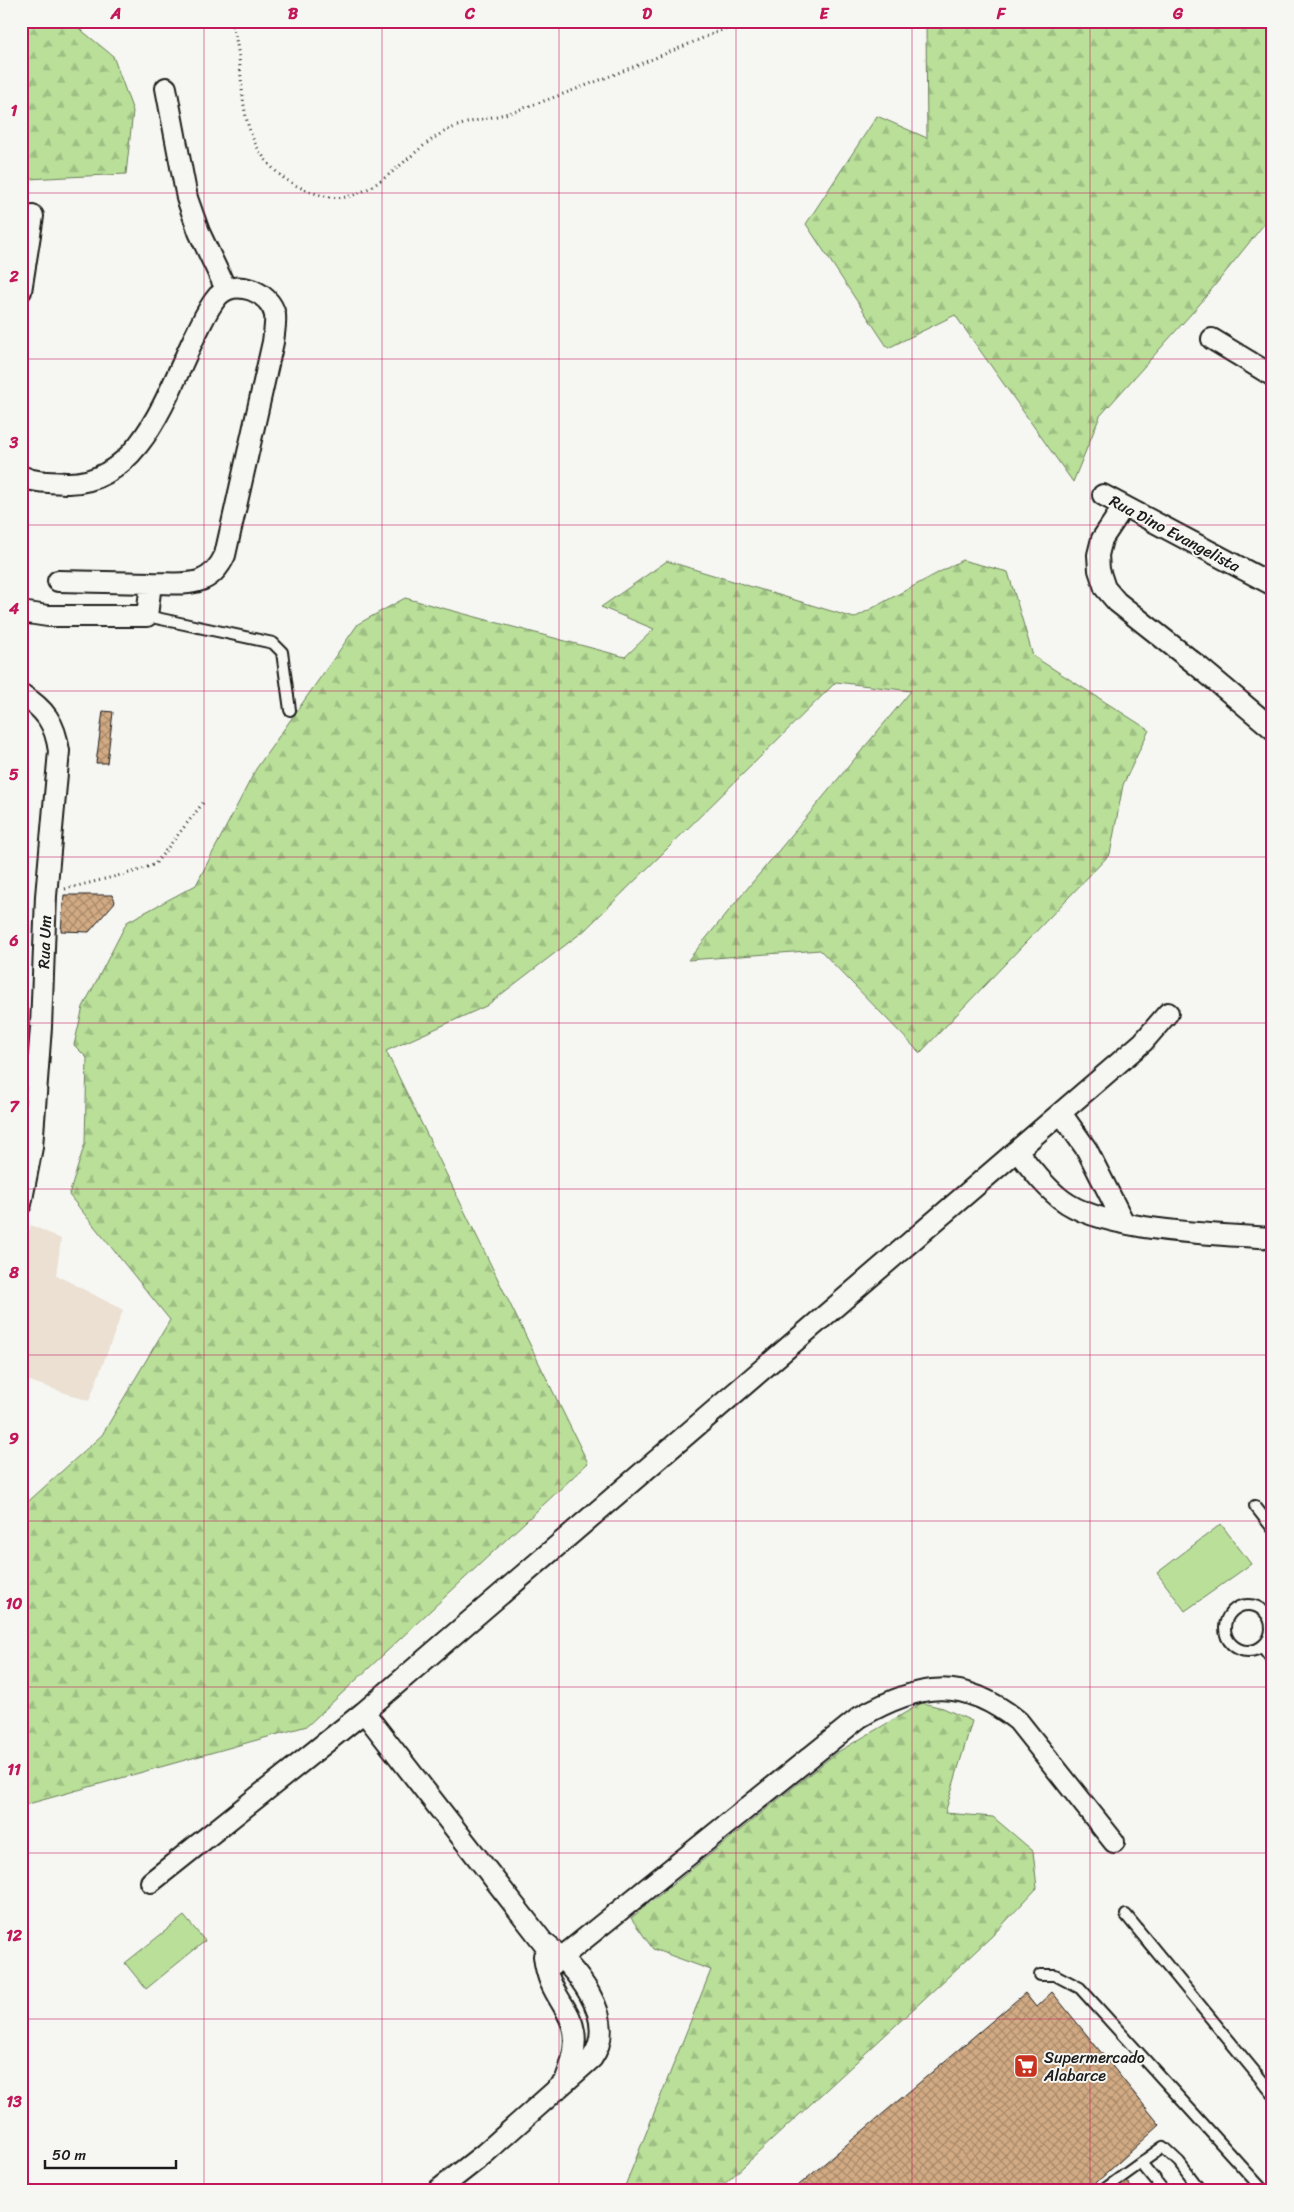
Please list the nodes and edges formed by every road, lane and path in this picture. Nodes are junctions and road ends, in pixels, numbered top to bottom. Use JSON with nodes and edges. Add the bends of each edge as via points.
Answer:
{"nodes":[{"id":1,"x":230,"y":21,"type":"edge"},
{"id":2,"x":743,"y":21,"type":"edge"},
{"id":3,"x":166,"y":88,"type":"dead end"},
{"id":4,"x":33,"y":216,"type":"dead end"},
{"id":5,"x":226,"y":289,"type":"junction"},
{"id":6,"x":21,"y":291,"type":"edge"},
{"id":7,"x":1212,"y":339,"type":"dead end"},
{"id":8,"x":1273,"y":376,"type":"edge"},
{"id":9,"x":21,"y":476,"type":"edge"},
{"id":10,"x":1103,"y":495,"type":"dead end"},
{"id":11,"x":1124,"y":506,"type":"junction"},
{"id":12,"x":58,"y":581,"type":"dead end"},
{"id":13,"x":150,"y":583,"type":"junction"},
{"id":14,"x":1273,"y":585,"type":"edge"},
{"id":15,"x":21,"y":612,"type":"edge"},
{"id":16,"x":148,"y":616,"type":"junction"},
{"id":17,"x":21,"y":694,"type":"edge"},
{"id":18,"x":290,"y":710,"type":"dead end"},
{"id":19,"x":1273,"y":729,"type":"edge"},
{"id":20,"x":203,"y":803,"type":"dead end"},
{"id":21,"x":46,"y":896,"type":"junction"},
{"id":22,"x":1168,"y":1013,"type":"dead end"},
{"id":23,"x":1060,"y":1113,"type":"junction"},
{"id":24,"x":1017,"y":1151,"type":"junction"},
{"id":25,"x":21,"y":1204,"type":"edge"},
{"id":26,"x":1124,"y":1223,"type":"junction"},
{"id":27,"x":1273,"y":1238,"type":"edge"},
{"id":28,"x":1255,"y":1506,"type":"dead end"},
{"id":29,"x":1273,"y":1530,"type":"edge"},
{"id":30,"x":1262,"y":1646,"type":"junction"},
{"id":31,"x":1273,"y":1661,"type":"edge"},
{"id":32,"x":364,"y":1712,"type":"junction"},
{"id":33,"x":1114,"y":1842,"type":"dead end"},
{"id":34,"x":151,"y":1882,"type":"dead end"},
{"id":35,"x":1126,"y":1915,"type":"dead end"},
{"id":36,"x":555,"y":1963,"type":"junction"},
{"id":37,"x":1040,"y":1975,"type":"dead end"},
{"id":38,"x":566,"y":2079,"type":"junction"},
{"id":39,"x":1273,"y":2094,"type":"edge"},
{"id":40,"x":1141,"y":2163,"type":"junction"},
{"id":41,"x":437,"y":2191,"type":"edge"},
{"id":42,"x":1102,"y":2191,"type":"edge"},
{"id":43,"x":1164,"y":2191,"type":"edge"},
{"id":44,"x":1201,"y":2191,"type":"edge"},
{"id":45,"x":1264,"y":2191,"type":"edge"}],
"edges":[{"from":1,"to":2,"type":"path","via":[[237,40],[243,110],[257,150],[280,176],[311,192],[344,198],[374,184],[420,148],[457,126],[514,112]]},
{"from":3,"to":5,"type":"street","via":[[187,198],[198,232]]},
{"from":4,"to":6,"type":"street"},
{"from":5,"to":9,"type":"street","via":[[211,305],[137,448],[103,475],[77,483],[41,482]]},
{"from":5,"to":13,"type":"street","via":[[236,287],[257,292],[271,305],[275,315],[273,342],[225,555],[219,568],[201,582]]},
{"from":7,"to":8,"type":"street"},
{"from":10,"to":11,"type":"street","name":"Rua Dino Evangelista"},
{"from":11,"to":14,"type":"street","name":"Rua Dino Evangelista"},
{"from":11,"to":19,"type":"street","via":[[1102,539],[1098,555],[1105,588],[1117,602]]},
{"from":12,"to":13,"type":"street"},
{"from":13,"to":16,"type":"street"},
{"from":15,"to":16,"type":"street","via":[[48,616]]},
{"from":16,"to":18,"type":"lane","via":[[272,643],[282,652]]},
{"from":17,"to":21,"type":"street","name":"Rua Um","via":[[34,702],[56,730],[59,751]]},
{"from":20,"to":21,"type":"path","via":[[155,864],[137,872],[76,885]]},
{"from":21,"to":25,"type":"street","name":"Rua Um","via":[[34,1129]]},
{"from":22,"to":23,"type":"street","via":[[1143,1042]]},
{"from":23,"to":24,"type":"street"},
{"from":23,"to":26,"type":"street","via":[[1088,1150]]},
{"from":24,"to":26,"type":"street","via":[[1061,1200],[1093,1216]]},
{"from":24,"to":32,"type":"street"},
{"from":26,"to":27,"type":"street"},
{"from":28,"to":29,"type":"lane"},
{"from":30,"to":30,"type":"lane","via":[[1271,1633],[1271,1625],[1264,1612],[1250,1605],[1235,1610],[1226,1623],[1228,1638],[1247,1651]]},
{"from":30,"to":31,"type":"lane"},
{"from":32,"to":34,"type":"street"},
{"from":32,"to":36,"type":"street","via":[[543,1942]]},
{"from":33,"to":36,"type":"street","via":[[1018,1721],[1000,1707],[959,1690],[937,1688],[911,1693],[860,1717]]},
{"from":35,"to":39,"type":"lane"},
{"from":36,"to":38,"type":"street","via":[[555,1989],[573,2020],[576,2037],[573,2062]]},
{"from":36,"to":38,"type":"street","via":[[590,1996],[600,2018],[602,2032],[592,2058]]},
{"from":37,"to":45,"type":"lane","via":[[1056,1975],[1080,1988]]},
{"from":38,"to":41,"type":"street","via":[[484,2154]]},
{"from":40,"to":42,"type":"lane"},
{"from":40,"to":43,"type":"lane"},
{"from":40,"to":44,"type":"lane","via":[[1163,2147]]}]}
